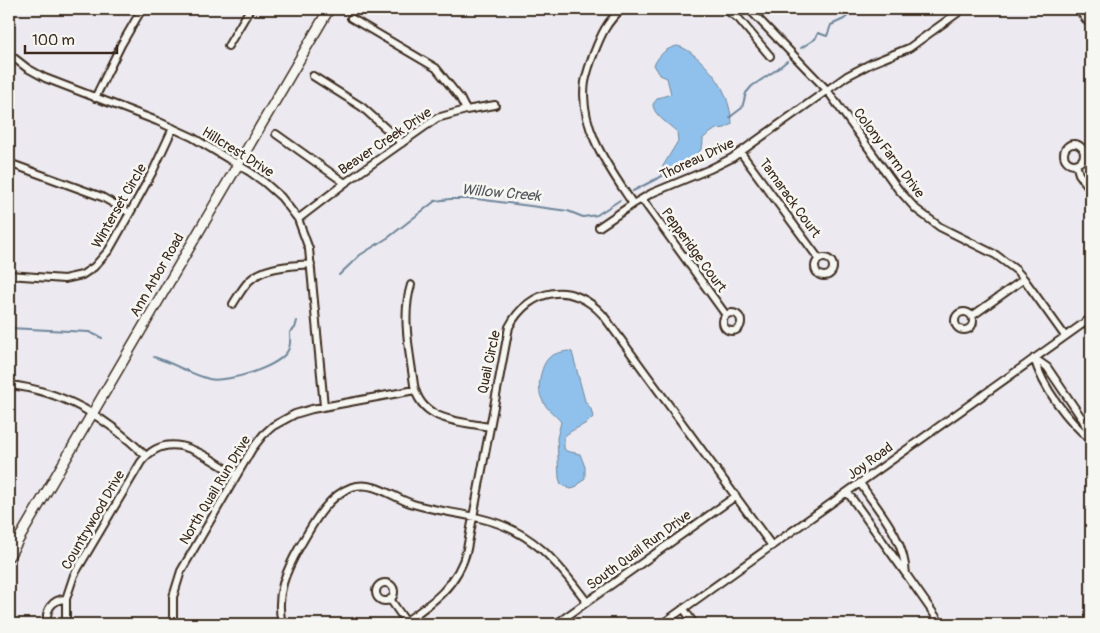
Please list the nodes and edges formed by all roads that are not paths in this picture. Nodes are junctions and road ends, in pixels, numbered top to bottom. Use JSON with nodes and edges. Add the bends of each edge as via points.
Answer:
{"nodes":[{"id":1,"x":142,"y":9,"type":"edge"},
{"id":2,"x":250,"y":9,"type":"edge"},
{"id":3,"x":329,"y":9,"type":"edge"},
{"id":4,"x":622,"y":9,"type":"edge"},
{"id":5,"x":725,"y":9,"type":"edge"},
{"id":6,"x":749,"y":9,"type":"edge"},
{"id":7,"x":962,"y":9,"type":"edge"},
{"id":8,"x":1078,"y":9,"type":"edge"},
{"id":9,"x":351,"y":18,"type":"dead end"},
{"id":10,"x":1091,"y":26,"type":"edge"},
{"id":11,"x":228,"y":46,"type":"dead end"},
{"id":12,"x":9,"y":54,"type":"edge"},
{"id":13,"x":770,"y":56,"type":"dead end"},
{"id":14,"x":313,"y":76,"type":"dead end"},
{"id":15,"x":827,"y":90,"type":"junction"},
{"id":16,"x":95,"y":98,"type":"junction"},
{"id":17,"x":496,"y":105,"type":"dead end"},
{"id":18,"x":466,"y":110,"type":"junction"},
{"id":19,"x":173,"y":128,"type":"junction"},
{"id":20,"x":276,"y":134,"type":"dead end"},
{"id":21,"x":402,"y":143,"type":"junction"},
{"id":22,"x":741,"y":152,"type":"junction"},
{"id":23,"x":9,"y":163,"type":"edge"},
{"id":24,"x":238,"y":164,"type":"junction"},
{"id":25,"x":1076,"y":164,"type":"dead end"},
{"id":26,"x":345,"y":183,"type":"junction"},
{"id":27,"x":1091,"y":190,"type":"edge"},
{"id":28,"x":642,"y":199,"type":"junction"},
{"id":29,"x":632,"y":204,"type":"junction"},
{"id":30,"x":130,"y":213,"type":"junction"},
{"id":31,"x":298,"y":219,"type":"junction"},
{"id":32,"x":599,"y":227,"type":"dead end"},
{"id":33,"x":819,"y":259,"type":"dead end"},
{"id":34,"x":311,"y":264,"type":"junction"},
{"id":35,"x":9,"y":274,"type":"edge"},
{"id":36,"x":1024,"y":279,"type":"junction"},
{"id":37,"x":411,"y":285,"type":"dead end"},
{"id":38,"x":233,"y":304,"type":"dead end"},
{"id":39,"x":726,"y":315,"type":"dead end"},
{"id":40,"x":972,"y":316,"type":"dead end"},
{"id":41,"x":1091,"y":318,"type":"edge"},
{"id":42,"x":1065,"y":336,"type":"junction"},
{"id":43,"x":1034,"y":358,"type":"junction"},
{"id":44,"x":9,"y":385,"type":"edge"},
{"id":45,"x":415,"y":390,"type":"junction"},
{"id":46,"x":324,"y":406,"type":"junction"},
{"id":47,"x":91,"y":414,"type":"junction"},
{"id":48,"x":489,"y":427,"type":"junction"},
{"id":49,"x":1091,"y":439,"type":"edge"},
{"id":50,"x":146,"y":456,"type":"junction"},
{"id":51,"x":237,"y":475,"type":"junction"},
{"id":52,"x":860,"y":483,"type":"junction"},
{"id":53,"x":848,"y":493,"type":"junction"},
{"id":54,"x":736,"y":496,"type":"junction"},
{"id":55,"x":473,"y":517,"type":"junction"},
{"id":56,"x":772,"y":546,"type":"junction"},
{"id":57,"x":9,"y":556,"type":"edge"},
{"id":58,"x":906,"y":574,"type":"junction"},
{"id":59,"x":66,"y":599,"type":"junction"},
{"id":60,"x":390,"y":599,"type":"dead end"},
{"id":61,"x":587,"y":602,"type":"junction"},
{"id":62,"x":684,"y":609,"type":"junction"},
{"id":63,"x":404,"y":623,"type":"edge"},
{"id":64,"x":48,"y":624,"type":"edge"},
{"id":65,"x":66,"y":624,"type":"edge"},
{"id":66,"x":173,"y":624,"type":"edge"},
{"id":67,"x":282,"y":624,"type":"edge"},
{"id":68,"x":556,"y":624,"type":"edge"},
{"id":69,"x":662,"y":624,"type":"edge"},
{"id":70,"x":694,"y":624,"type":"edge"},
{"id":71,"x":941,"y":624,"type":"edge"}],
"edges":[{"from":1,"to":16,"type":"street"},
{"from":2,"to":11,"type":"street"},
{"from":3,"to":24,"type":"main road","name":"Ann Arbor Road"},
{"from":4,"to":29,"type":"street","via":[[608,22],[600,37],[587,71],[584,96],[588,120],[598,146]]},
{"from":5,"to":13,"type":"street","via":[[739,19]]},
{"from":6,"to":15,"type":"street","name":"Colony Farm Drive"},
{"from":7,"to":15,"type":"street","name":"Thoreau Drive","via":[[908,48],[858,69]]},
{"from":8,"to":10,"type":"street"},
{"from":9,"to":18,"type":"street","via":[[436,68]]},
{"from":12,"to":16,"type":"street","name":"Hillcrest Drive","via":[[45,78]]},
{"from":14,"to":21,"type":"street","via":[[362,107]]},
{"from":15,"to":22,"type":"street","name":"Thoreau Drive"},
{"from":15,"to":36,"type":"street","name":"Colony Farm Drive","via":[[916,209],[940,227],[996,255]]},
{"from":16,"to":19,"type":"street","name":"Hillcrest Drive"},
{"from":17,"to":18,"type":"street","name":"Beaver Creek Drive"},
{"from":18,"to":21,"type":"street","name":"Beaver Creek Drive","via":[[437,118]]},
{"from":19,"to":24,"type":"street","name":"Hillcrest Drive"},
{"from":19,"to":30,"type":"street","name":"Winterset Circle"},
{"from":20,"to":26,"type":"street"},
{"from":21,"to":26,"type":"street","name":"Beaver Creek Drive"},
{"from":22,"to":28,"type":"street","name":"Thoreau Drive"},
{"from":22,"to":33,"type":"street","name":"Tamarack Court"},
{"from":23,"to":30,"type":"street","via":[[102,197]]},
{"from":24,"to":31,"type":"street","name":"Hillcrest Drive","via":[[275,191]]},
{"from":24,"to":47,"type":"main road","name":"Ann Arbor Road"},
{"from":25,"to":27,"type":"street"},
{"from":26,"to":31,"type":"street","name":"Beaver Creek Drive"},
{"from":28,"to":29,"type":"street","name":"Thoreau Drive"},
{"from":28,"to":39,"type":"street","name":"Pepperidge Court"},
{"from":29,"to":32,"type":"street","name":"Thoreau Drive"},
{"from":30,"to":35,"type":"street","name":"Winterset Circle","via":[[104,257],[88,272],[58,279]]},
{"from":31,"to":34,"type":"street","name":"Hillcrest Drive","via":[[309,248]]},
{"from":34,"to":38,"type":"street","via":[[271,269],[258,274]]},
{"from":34,"to":46,"type":"street","name":"Hillcrest Drive"},
{"from":36,"to":40,"type":"street"},
{"from":36,"to":42,"type":"street","name":"Colony Farm Drive"},
{"from":37,"to":45,"type":"street","via":[[406,311]]},
{"from":41,"to":42,"type":"street","name":"Joy Road"},
{"from":42,"to":43,"type":"street","name":"Joy Road"},
{"from":43,"to":49,"type":"street","via":[[1047,368],[1083,420]]},
{"from":43,"to":49,"type":"street","via":[[1039,374],[1074,426]]},
{"from":43,"to":52,"type":"street","name":"Joy Road"},
{"from":44,"to":47,"type":"street","via":[[52,393]]},
{"from":45,"to":46,"type":"street","name":"North Quail Run Drive"},
{"from":45,"to":48,"type":"street","via":[[422,405],[434,415]]},
{"from":46,"to":51,"type":"street","name":"North Quail Run Drive","via":[[295,414],[273,426],[257,443]]},
{"from":47,"to":50,"type":"street","via":[[118,430]]},
{"from":47,"to":57,"type":"main road","name":"Ann Arbor Road"},
{"from":48,"to":54,"type":"street","name":"Quail Circle","via":[[506,336],[514,318],[526,304],[539,296],[573,294],[590,302],[603,314]]},
{"from":48,"to":55,"type":"street","name":"Quail Circle"},
{"from":50,"to":51,"type":"street","via":[[163,446],[182,445]]},
{"from":50,"to":59,"type":"street","name":"Countrywood Drive","via":[[74,575]]},
{"from":51,"to":66,"type":"street","name":"North Quail Run Drive","via":[[177,580],[172,607]]},
{"from":52,"to":53,"type":"street","name":"Joy Road"},
{"from":52,"to":58,"type":"street","via":[[899,541]]},
{"from":53,"to":56,"type":"street","name":"Joy Road"},
{"from":53,"to":58,"type":"street"},
{"from":54,"to":56,"type":"street","name":"Quail Circle"},
{"from":54,"to":61,"type":"street","name":"South Quail Run Drive"},
{"from":55,"to":61,"type":"street","via":[[508,527],[536,543],[559,565]]},
{"from":55,"to":63,"type":"street","name":"Quail Circle","via":[[465,556],[455,578],[439,597]]},
{"from":55,"to":67,"type":"street","via":[[414,505],[371,486],[349,488],[320,514],[288,568],[280,594]]},
{"from":56,"to":62,"type":"street","name":"Joy Road"},
{"from":58,"to":71,"type":"street"},
{"from":59,"to":64,"type":"street","via":[[51,606],[47,614]]},
{"from":59,"to":65,"type":"street","name":"Countrywood Drive"},
{"from":60,"to":63,"type":"street"},
{"from":61,"to":68,"type":"street","name":"South Quail Run Drive"},
{"from":62,"to":69,"type":"street","name":"Joy Road"},
{"from":62,"to":70,"type":"street"}]}
